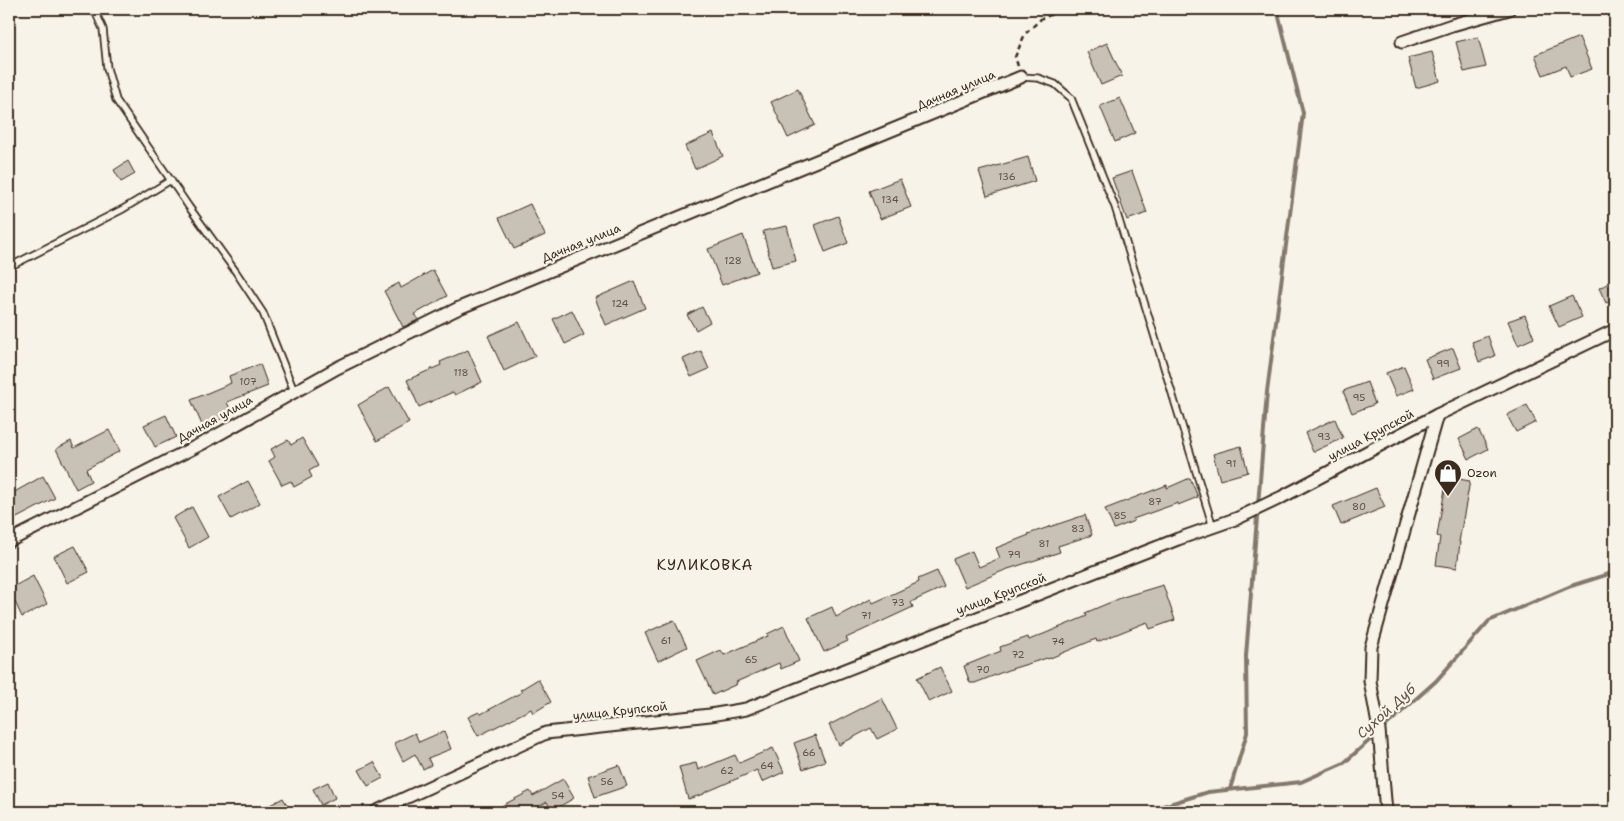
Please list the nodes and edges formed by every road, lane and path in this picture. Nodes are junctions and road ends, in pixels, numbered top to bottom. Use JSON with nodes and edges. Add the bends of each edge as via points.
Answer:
{"nodes":[{"id":1,"x":94,"y":9,"type":"edge"},
{"id":2,"x":1066,"y":9,"type":"edge"},
{"id":3,"x":1509,"y":9,"type":"edge"},
{"id":4,"x":1402,"y":42,"type":"dead end"},
{"id":5,"x":1021,"y":77,"type":"junction"},
{"id":6,"x":171,"y":180,"type":"junction"},
{"id":7,"x":9,"y":267,"type":"edge"},
{"id":8,"x":1615,"y":330,"type":"edge"},
{"id":9,"x":294,"y":391,"type":"junction"},
{"id":10,"x":1438,"y":416,"type":"junction"},
{"id":11,"x":1213,"y":527,"type":"junction"},
{"id":12,"x":9,"y":541,"type":"edge"},
{"id":13,"x":375,"y":812,"type":"edge"},
{"id":14,"x":1386,"y":812,"type":"edge"}],
"edges":[{"from":1,"to":6,"type":"lane","via":[[103,29],[107,68],[116,100]]},
{"from":2,"to":5,"type":"path","via":[[1042,18],[1025,34],[1015,57]]},
{"from":3,"to":4,"type":"street"},
{"from":5,"to":9,"type":"street","name":"Дачная улица","via":[[459,308]]},
{"from":5,"to":11,"type":"lane","via":[[1055,84],[1072,98],[1115,207]]},
{"from":6,"to":7,"type":"lane"},
{"from":6,"to":9,"type":"lane","via":[[263,313]]},
{"from":8,"to":10,"type":"street","name":"улица Крупской"},
{"from":9,"to":12,"type":"street","name":"Дачная улица","via":[[205,442]]},
{"from":10,"to":11,"type":"street","name":"улица Крупской","via":[[1282,497]]},
{"from":10,"to":14,"type":"street","via":[[1371,647],[1370,682],[1379,730]]},
{"from":11,"to":13,"type":"street","name":"улица Крупской","via":[[746,709],[546,733]]}]}
